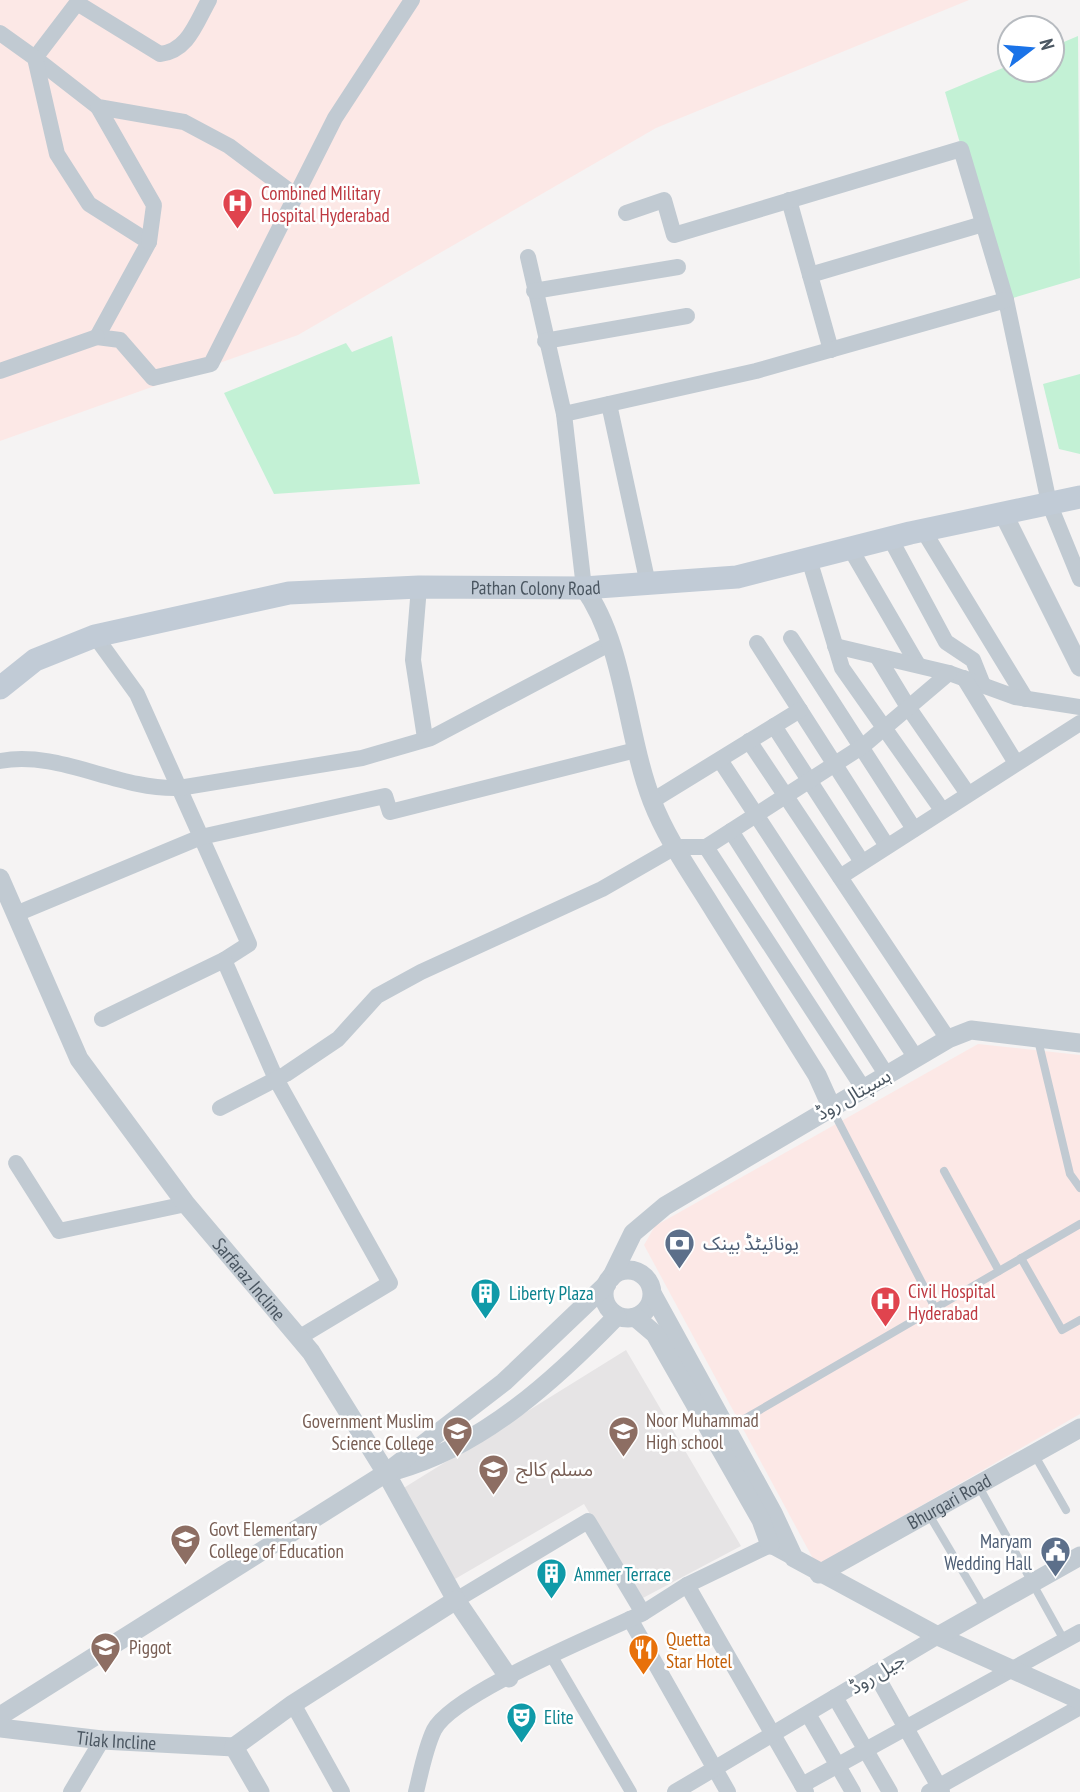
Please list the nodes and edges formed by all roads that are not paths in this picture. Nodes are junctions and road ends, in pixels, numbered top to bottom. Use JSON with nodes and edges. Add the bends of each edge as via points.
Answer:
{"nodes":[{"id":1,"x":209,"y":0,"type":"edge"},
{"id":2,"x":412,"y":0,"type":"edge"},
{"id":3,"x":0,"y":33,"type":"edge"},
{"id":4,"x":35,"y":58,"type":"junction"},
{"id":5,"x":98,"y":107,"type":"junction"},
{"id":6,"x":296,"y":195,"type":"junction"},
{"id":7,"x":789,"y":200,"type":"junction"},
{"id":8,"x":626,"y":213,"type":"dead end"},
{"id":9,"x":983,"y":224,"type":"junction"},
{"id":10,"x":149,"y":242,"type":"junction"},
{"id":11,"x":528,"y":257,"type":"dead end"},
{"id":12,"x":678,"y":267,"type":"dead end"},
{"id":13,"x":810,"y":275,"type":"junction"},
{"id":14,"x":534,"y":291,"type":"junction"},
{"id":15,"x":1006,"y":300,"type":"junction"},
{"id":16,"x":687,"y":316,"type":"dead end"},
{"id":17,"x":97,"y":337,"type":"junction"},
{"id":18,"x":545,"y":341,"type":"junction"},
{"id":19,"x":831,"y":350,"type":"junction"},
{"id":20,"x":0,"y":371,"type":"edge"},
{"id":21,"x":609,"y":404,"type":"junction"},
{"id":22,"x":564,"y":414,"type":"junction"},
{"id":23,"x":1080,"y":497,"type":"edge"},
{"id":24,"x":1049,"y":503,"type":"junction"},
{"id":25,"x":1003,"y":513,"type":"junction"},
{"id":26,"x":923,"y":530,"type":"junction"},
{"id":27,"x":890,"y":538,"type":"junction"},
{"id":28,"x":850,"y":548,"type":"junction"},
{"id":29,"x":808,"y":559,"type":"junction"},
{"id":30,"x":1080,"y":579,"type":"edge"},
{"id":31,"x":648,"y":584,"type":"junction"},
{"id":32,"x":419,"y":587,"type":"junction"},
{"id":33,"x":584,"y":588,"type":"junction"},
{"id":34,"x":95,"y":636,"type":"junction"},
{"id":35,"x":791,"y":638,"type":"dead end"},
{"id":36,"x":611,"y":643,"type":"junction"},
{"id":37,"x":757,"y":643,"type":"dead end"},
{"id":38,"x":835,"y":646,"type":"junction"},
{"id":39,"x":877,"y":656,"type":"junction"},
{"id":40,"x":918,"y":666,"type":"junction"},
{"id":41,"x":1080,"y":667,"type":"edge"},
{"id":42,"x":957,"y":676,"type":"junction"},
{"id":43,"x":983,"y":685,"type":"junction"},
{"id":44,"x":0,"y":688,"type":"edge"},
{"id":45,"x":1026,"y":699,"type":"junction"},
{"id":46,"x":908,"y":707,"type":"junction"},
{"id":47,"x":1080,"y":707,"type":"edge"},
{"id":48,"x":800,"y":710,"type":"junction"},
{"id":49,"x":1080,"y":723,"type":"edge"},
{"id":50,"x":774,"y":726,"type":"junction"},
{"id":51,"x":884,"y":727,"type":"junction"},
{"id":52,"x":425,"y":738,"type":"junction"},
{"id":53,"x":749,"y":741,"type":"junction"},
{"id":54,"x":861,"y":747,"type":"junction"},
{"id":55,"x":636,"y":750,"type":"junction"},
{"id":56,"x":720,"y":760,"type":"junction"},
{"id":57,"x":0,"y":761,"type":"edge"},
{"id":58,"x":1016,"y":763,"type":"junction"},
{"id":59,"x":834,"y":764,"type":"junction"},
{"id":60,"x":809,"y":780,"type":"junction"},
{"id":61,"x":179,"y":788,"type":"junction"},
{"id":62,"x":968,"y":794,"type":"junction"},
{"id":63,"x":786,"y":796,"type":"junction"},
{"id":64,"x":652,"y":801,"type":"junction"},
{"id":65,"x":942,"y":810,"type":"junction"},
{"id":66,"x":756,"y":814,"type":"junction"},
{"id":67,"x":914,"y":829,"type":"junction"},
{"id":68,"x":731,"y":831,"type":"junction"},
{"id":69,"x":201,"y":837,"type":"junction"},
{"id":70,"x":887,"y":846,"type":"junction"},
{"id":71,"x":675,"y":847,"type":"junction"},
{"id":72,"x":706,"y":847,"type":"junction"},
{"id":73,"x":862,"y":862,"type":"junction"},
{"id":74,"x":840,"y":877,"type":"junction"},
{"id":75,"x":0,"y":878,"type":"edge"},
{"id":76,"x":16,"y":914,"type":"junction"},
{"id":77,"x":224,"y":960,"type":"junction"},
{"id":78,"x":103,"y":1019,"type":"dead end"},
{"id":79,"x":1037,"y":1038,"type":"junction"},
{"id":80,"x":948,"y":1039,"type":"junction"},
{"id":81,"x":1080,"y":1043,"type":"edge"},
{"id":82,"x":916,"y":1058,"type":"junction"},
{"id":83,"x":886,"y":1074,"type":"junction"},
{"id":84,"x":276,"y":1079,"type":"junction"},
{"id":85,"x":863,"y":1088,"type":"junction"},
{"id":86,"x":831,"y":1106,"type":"junction"},
{"id":87,"x":220,"y":1108,"type":"dead end"},
{"id":88,"x":16,"y":1163,"type":"dead end"},
{"id":89,"x":944,"y":1171,"type":"dead end"},
{"id":90,"x":1080,"y":1188,"type":"edge"},
{"id":91,"x":186,"y":1204,"type":"junction"},
{"id":92,"x":645,"y":1221,"type":"junction"},
{"id":93,"x":1080,"y":1224,"type":"edge"},
{"id":94,"x":1021,"y":1258,"type":"junction"},
{"id":95,"x":999,"y":1271,"type":"junction"},
{"id":96,"x":640,"y":1273,"type":"junction"},
{"id":97,"x":609,"y":1281,"type":"junction"},
{"id":98,"x":653,"y":1294,"type":"junction"},
{"id":99,"x":935,"y":1308,"type":"junction"},
{"id":100,"x":626,"y":1317,"type":"junction"},
{"id":101,"x":1080,"y":1321,"type":"edge"},
{"id":102,"x":300,"y":1337,"type":"junction"},
{"id":103,"x":1080,"y":1428,"type":"edge"},
{"id":104,"x":727,"y":1429,"type":"junction"},
{"id":105,"x":1034,"y":1454,"type":"junction"},
{"id":106,"x":386,"y":1474,"type":"junction"},
{"id":107,"x":978,"y":1486,"type":"junction"},
{"id":108,"x":1066,"y":1510,"type":"dead end"},
{"id":109,"x":928,"y":1513,"type":"junction"},
{"id":110,"x":770,"y":1545,"type":"junction"},
{"id":111,"x":1080,"y":1556,"type":"edge"},
{"id":112,"x":794,"y":1558,"type":"junction"},
{"id":113,"x":819,"y":1574,"type":"junction"},
{"id":114,"x":1031,"y":1583,"type":"junction"},
{"id":115,"x":687,"y":1585,"type":"junction"},
{"id":116,"x":456,"y":1600,"type":"junction"},
{"id":117,"x":985,"y":1609,"type":"junction"},
{"id":118,"x":637,"y":1616,"type":"junction"},
{"id":119,"x":1080,"y":1632,"type":"edge"},
{"id":120,"x":938,"y":1636,"type":"junction"},
{"id":121,"x":1063,"y":1640,"type":"junction"},
{"id":122,"x":551,"y":1655,"type":"junction"},
{"id":123,"x":1008,"y":1670,"type":"junction"},
{"id":124,"x":875,"y":1674,"type":"junction"},
{"id":125,"x":509,"y":1678,"type":"junction"},
{"id":126,"x":835,"y":1698,"type":"junction"},
{"id":127,"x":1080,"y":1700,"type":"edge"},
{"id":128,"x":293,"y":1704,"type":"junction"},
{"id":129,"x":1080,"y":1707,"type":"edge"},
{"id":130,"x":808,"y":1714,"type":"junction"},
{"id":131,"x":0,"y":1716,"type":"edge"},
{"id":132,"x":906,"y":1727,"type":"junction"},
{"id":133,"x":0,"y":1728,"type":"edge"},
{"id":134,"x":771,"y":1736,"type":"junction"},
{"id":135,"x":102,"y":1740,"type":"junction"},
{"id":136,"x":234,"y":1747,"type":"junction"},
{"id":137,"x":866,"y":1750,"type":"junction"},
{"id":138,"x":838,"y":1766,"type":"junction"},
{"id":139,"x":715,"y":1769,"type":"junction"},
{"id":140,"x":804,"y":1789,"type":"edge"},
{"id":141,"x":937,"y":1790,"type":"edge"},
{"id":142,"x":72,"y":1792,"type":"edge"},
{"id":143,"x":260,"y":1792,"type":"edge"},
{"id":144,"x":342,"y":1792,"type":"edge"},
{"id":145,"x":416,"y":1792,"type":"edge"},
{"id":146,"x":631,"y":1792,"type":"edge"},
{"id":147,"x":675,"y":1792,"type":"edge"},
{"id":148,"x":728,"y":1792,"type":"edge"},
{"id":149,"x":853,"y":1792,"type":"edge"},
{"id":150,"x":890,"y":1792,"type":"edge"}],
"edges":[{"from":1,"to":4,"type":"street","via":[[182,47],[160,54],[77,3]]},
{"from":2,"to":6,"type":"street","via":[[335,118]]},
{"from":3,"to":4,"type":"street"},
{"from":4,"to":5,"type":"street"},
{"from":4,"to":10,"type":"street","via":[[57,154],[89,204]]},
{"from":5,"to":6,"type":"street","via":[[184,122],[229,146]]},
{"from":5,"to":10,"type":"street","via":[[153,205]]},
{"from":6,"to":17,"type":"street","via":[[211,364],[153,378],[120,340]]},
{"from":7,"to":8,"type":"street","via":[[674,234],[664,200]]},
{"from":7,"to":9,"type":"street","via":[[961,149]]},
{"from":7,"to":13,"type":"street"},
{"from":9,"to":13,"type":"street"},
{"from":9,"to":15,"type":"street"},
{"from":10,"to":17,"type":"street"},
{"from":11,"to":14,"type":"street"},
{"from":12,"to":14,"type":"street"},
{"from":13,"to":19,"type":"street"},
{"from":14,"to":18,"type":"street"},
{"from":15,"to":19,"type":"street"},
{"from":15,"to":24,"type":"street"},
{"from":16,"to":18,"type":"street"},
{"from":17,"to":20,"type":"street"},
{"from":18,"to":22,"type":"street"},
{"from":19,"to":21,"type":"street"},
{"from":21,"to":22,"type":"street"},
{"from":21,"to":31,"type":"street"},
{"from":22,"to":33,"type":"street"},
{"from":23,"to":24,"type":"main road","name":"Pathan Colony Road"},
{"from":24,"to":25,"type":"main road","name":"Pathan Colony Road"},
{"from":24,"to":30,"type":"street"},
{"from":25,"to":26,"type":"main road","name":"Pathan Colony Road"},
{"from":25,"to":41,"type":"street"},
{"from":26,"to":27,"type":"main road","name":"Pathan Colony Road"},
{"from":26,"to":45,"type":"street"},
{"from":27,"to":28,"type":"main road","name":"Pathan Colony Road"},
{"from":27,"to":43,"type":"street","via":[[946,642],[973,660]]},
{"from":28,"to":29,"type":"main road","name":"Pathan Colony Road"},
{"from":28,"to":40,"type":"street"},
{"from":29,"to":31,"type":"main road","name":"Pathan Colony Road","via":[[737,578]]},
{"from":29,"to":38,"type":"street"},
{"from":31,"to":33,"type":"main road","name":"Pathan Colony Road"},
{"from":32,"to":33,"type":"main road","name":"Pathan Colony Road"},
{"from":32,"to":34,"type":"main road","name":"Pathan Colony Road","via":[[289,593]]},
{"from":32,"to":52,"type":"street","via":[[413,660]]},
{"from":33,"to":36,"type":"street","via":[[600,611]]},
{"from":34,"to":44,"type":"main road","name":"Pathan Colony Road","via":[[35,660]]},
{"from":34,"to":61,"type":"street","via":[[137,694]]},
{"from":35,"to":54,"type":"street"},
{"from":36,"to":52,"type":"street"},
{"from":36,"to":55,"type":"street"},
{"from":37,"to":48,"type":"street"},
{"from":38,"to":39,"type":"street"},
{"from":38,"to":51,"type":"street","via":[[842,668]]},
{"from":39,"to":40,"type":"street"},
{"from":39,"to":46,"type":"street"},
{"from":40,"to":42,"type":"street"},
{"from":42,"to":43,"type":"street"},
{"from":42,"to":46,"type":"street"},
{"from":42,"to":58,"type":"street"},
{"from":43,"to":45,"type":"street"},
{"from":45,"to":47,"type":"street"},
{"from":46,"to":51,"type":"street"},
{"from":46,"to":62,"type":"street"},
{"from":48,"to":50,"type":"street"},
{"from":48,"to":59,"type":"street"},
{"from":49,"to":58,"type":"street"},
{"from":50,"to":53,"type":"street"},
{"from":50,"to":60,"type":"street"},
{"from":51,"to":54,"type":"street"},
{"from":51,"to":65,"type":"street"},
{"from":52,"to":61,"type":"street","via":[[362,758]]},
{"from":53,"to":56,"type":"street"},
{"from":53,"to":63,"type":"street"},
{"from":54,"to":59,"type":"street"},
{"from":54,"to":67,"type":"street"},
{"from":55,"to":64,"type":"street"},
{"from":55,"to":69,"type":"street","via":[[390,812],[385,796]]},
{"from":56,"to":64,"type":"street"},
{"from":56,"to":66,"type":"street"},
{"from":57,"to":61,"type":"street","via":[[55,762],[152,789]]},
{"from":58,"to":62,"type":"street"},
{"from":59,"to":60,"type":"street"},
{"from":59,"to":70,"type":"street"},
{"from":60,"to":63,"type":"street"},
{"from":60,"to":73,"type":"street"},
{"from":61,"to":69,"type":"street"},
{"from":62,"to":65,"type":"street"},
{"from":63,"to":66,"type":"street"},
{"from":63,"to":74,"type":"street"},
{"from":64,"to":71,"type":"street"},
{"from":65,"to":67,"type":"street"},
{"from":66,"to":68,"type":"street"},
{"from":66,"to":82,"type":"street"},
{"from":67,"to":70,"type":"street"},
{"from":68,"to":72,"type":"street"},
{"from":68,"to":83,"type":"street"},
{"from":69,"to":76,"type":"street"},
{"from":69,"to":77,"type":"street","via":[[249,944]]},
{"from":70,"to":73,"type":"street"},
{"from":71,"to":72,"type":"street"},
{"from":71,"to":84,"type":"street","via":[[602,889],[377,996],[338,1039]]},
{"from":71,"to":86,"type":"street","via":[[817,1075]]},
{"from":72,"to":85,"type":"street"},
{"from":73,"to":74,"type":"street"},
{"from":74,"to":80,"type":"street"},
{"from":75,"to":76,"type":"street","name":"Sarfaraz Incline"},
{"from":76,"to":91,"type":"street","name":"Sarfaraz Incline","via":[[79,1059]]},
{"from":77,"to":78,"type":"street"},
{"from":77,"to":84,"type":"street"},
{"from":79,"to":80,"type":"street","name":"ہسپتال روڈ","via":[[971,1030]]},
{"from":79,"to":81,"type":"street","name":"ہسپتال روڈ"},
{"from":79,"to":90,"type":"lane","via":[[1070,1174]]},
{"from":80,"to":82,"type":"street","name":"ہسپتال روڈ"},
{"from":82,"to":83,"type":"street","name":"ہسپتال روڈ"},
{"from":83,"to":85,"type":"street","name":"ہسپتال روڈ"},
{"from":84,"to":87,"type":"street"},
{"from":84,"to":102,"type":"street","via":[[390,1283]]},
{"from":85,"to":86,"type":"street","name":"ہسپتال روڈ"},
{"from":86,"to":92,"type":"street","name":"ہسپتال روڈ"},
{"from":86,"to":99,"type":"lane"},
{"from":88,"to":91,"type":"street","via":[[59,1231]]},
{"from":89,"to":95,"type":"lane"},
{"from":91,"to":102,"type":"street","name":"Sarfaraz Incline"},
{"from":92,"to":96,"type":"street","via":[[635,1244]]},
{"from":92,"to":97,"type":"street","name":"ہسپتال روڈ","via":[[633,1233]]},
{"from":93,"to":94,"type":"lane"},
{"from":94,"to":95,"type":"lane"},
{"from":94,"to":101,"type":"lane","via":[[1062,1330]]},
{"from":95,"to":99,"type":"lane"},
{"from":96,"to":97,"type":"street","via":[[622,1271]]},
{"from":96,"to":98,"type":"street"},
{"from":97,"to":100,"type":"street","via":[[607,1305]]},
{"from":97,"to":106,"type":"street","via":[[504,1382]]},
{"from":98,"to":100,"type":"street","via":[[648,1309]]},
{"from":98,"to":104,"type":"street"},
{"from":99,"to":104,"type":"lane"},
{"from":100,"to":106,"type":"street","via":[[510,1412],[428,1461]]},
{"from":100,"to":110,"type":"street","via":[[655,1334],[761,1520]]},
{"from":102,"to":106,"type":"street","name":"Sarfaraz Incline"},
{"from":103,"to":105,"type":"street","name":"Bhurgari Road"},
{"from":104,"to":112,"type":"street"},
{"from":105,"to":107,"type":"street","name":"Bhurgari Road"},
{"from":105,"to":108,"type":"lane"},
{"from":106,"to":116,"type":"street","name":"Sarfaraz Incline"},
{"from":106,"to":131,"type":"street"},
{"from":107,"to":109,"type":"street","name":"Bhurgari Road"},
{"from":107,"to":114,"type":"lane"},
{"from":109,"to":113,"type":"street","name":"Bhurgari Road"},
{"from":109,"to":117,"type":"lane"},
{"from":110,"to":112,"type":"street"},
{"from":110,"to":115,"type":"street"},
{"from":111,"to":114,"type":"street","name":"جیل روڈ"},
{"from":112,"to":113,"type":"street"},
{"from":113,"to":120,"type":"street"},
{"from":114,"to":117,"type":"street","name":"جیل روڈ"},
{"from":114,"to":121,"type":"lane"},
{"from":115,"to":118,"type":"street"},
{"from":115,"to":134,"type":"street"},
{"from":116,"to":118,"type":"street","via":[[588,1521]]},
{"from":116,"to":125,"type":"street","name":"Sarfaraz Incline"},
{"from":116,"to":128,"type":"street"},
{"from":117,"to":120,"type":"street","name":"جیل روڈ"},
{"from":118,"to":122,"type":"street"},
{"from":118,"to":139,"type":"street"},
{"from":119,"to":121,"type":"street"},
{"from":120,"to":123,"type":"street"},
{"from":120,"to":124,"type":"street","name":"جیل روڈ"},
{"from":121,"to":123,"type":"street"},
{"from":122,"to":125,"type":"street"},
{"from":122,"to":146,"type":"street"},
{"from":123,"to":127,"type":"street"},
{"from":123,"to":132,"type":"street"},
{"from":124,"to":126,"type":"street","name":"جیل روڈ"},
{"from":124,"to":132,"type":"street"},
{"from":125,"to":145,"type":"street","via":[[448,1712],[435,1729]]},
{"from":126,"to":130,"type":"street","name":"جیل روڈ"},
{"from":126,"to":137,"type":"street"},
{"from":128,"to":136,"type":"street"},
{"from":128,"to":144,"type":"street"},
{"from":129,"to":141,"type":"street"},
{"from":130,"to":134,"type":"street","name":"جیل روڈ"},
{"from":130,"to":138,"type":"street"},
{"from":132,"to":137,"type":"street"},
{"from":132,"to":141,"type":"street"},
{"from":133,"to":135,"type":"street","name":"Tilak Incline"},
{"from":134,"to":139,"type":"street","name":"جیل روڈ"},
{"from":134,"to":140,"type":"street"},
{"from":135,"to":136,"type":"street","name":"Tilak Incline"},
{"from":135,"to":142,"type":"street"},
{"from":136,"to":143,"type":"street"},
{"from":137,"to":138,"type":"street"},
{"from":137,"to":150,"type":"street"},
{"from":138,"to":140,"type":"street"},
{"from":138,"to":149,"type":"street"},
{"from":139,"to":147,"type":"street","name":"جیل روڈ"},
{"from":139,"to":148,"type":"street"}]}
